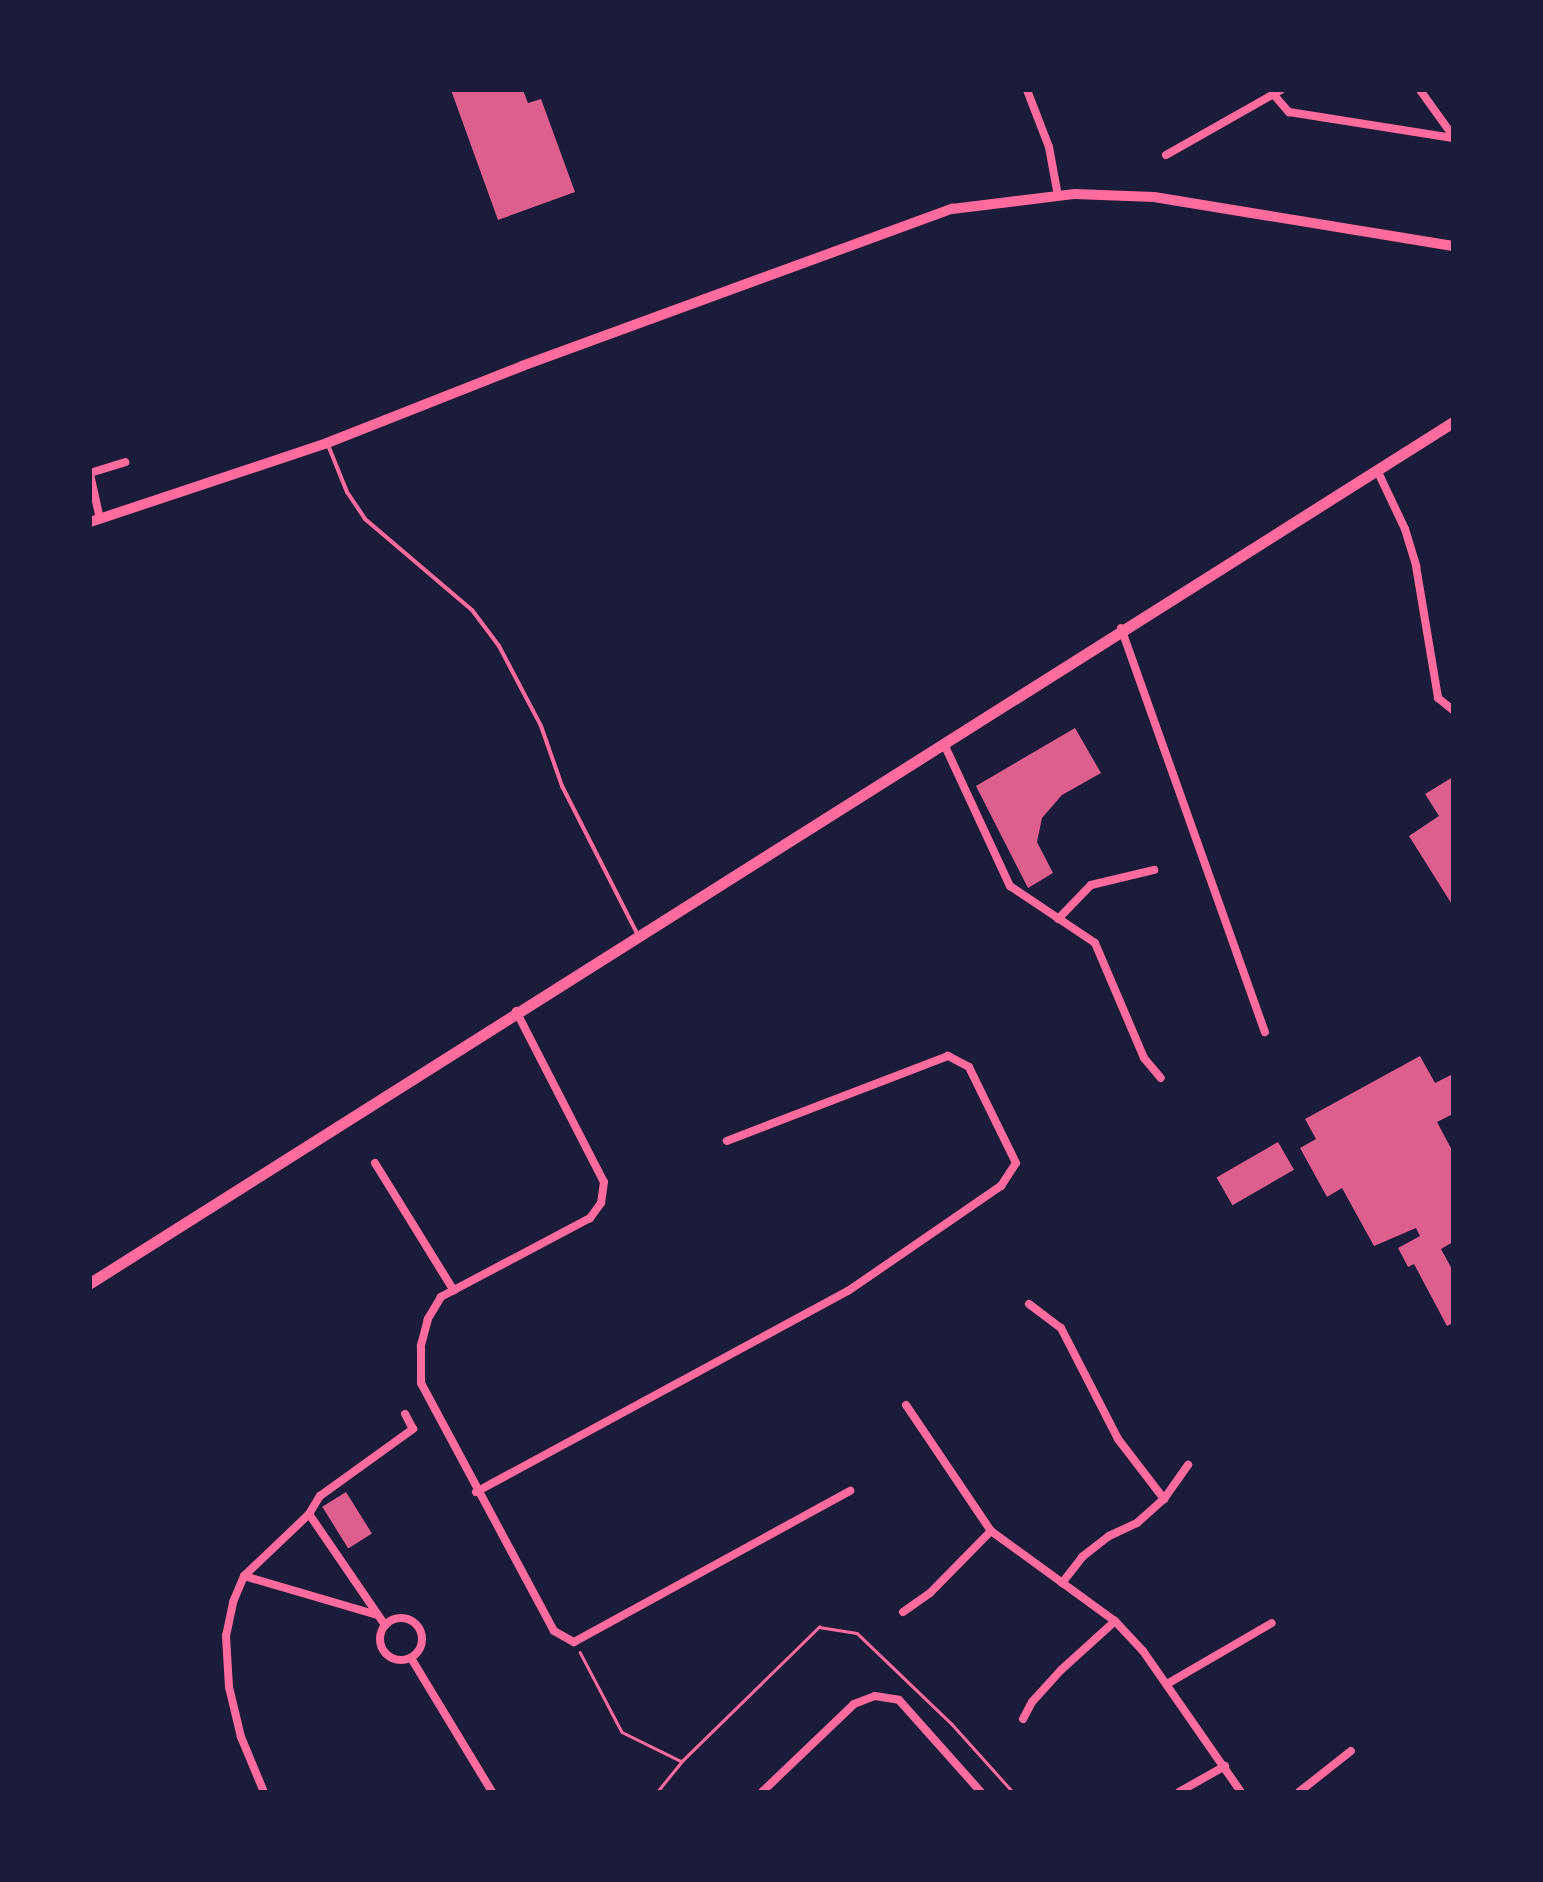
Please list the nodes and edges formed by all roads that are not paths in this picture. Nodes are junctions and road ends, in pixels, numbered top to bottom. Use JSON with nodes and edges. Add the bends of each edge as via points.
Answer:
{"nodes":[{"id":1,"x":1027,"y":90,"type":"edge"},
{"id":2,"x":1420,"y":90,"type":"edge"},
{"id":3,"x":1278,"y":92,"type":"edge"},
{"id":4,"x":1453,"y":137,"type":"edge"},
{"id":5,"x":1166,"y":155,"type":"dead end"},
{"id":6,"x":1058,"y":196,"type":"junction"},
{"id":7,"x":1453,"y":246,"type":"edge"},
{"id":8,"x":1453,"y":422,"type":"edge"},
{"id":9,"x":327,"y":443,"type":"junction"},
{"id":10,"x":125,"y":462,"type":"dead end"},
{"id":11,"x":1378,"y":470,"type":"junction"},
{"id":12,"x":90,"y":473,"type":"edge"},
{"id":13,"x":95,"y":520,"type":"edge"},
{"id":14,"x":1122,"y":628,"type":"junction"},
{"id":15,"x":1453,"y":710,"type":"edge"},
{"id":16,"x":944,"y":744,"type":"junction"},
{"id":17,"x":1154,"y":870,"type":"dead end"},
{"id":18,"x":1058,"y":918,"type":"junction"},
{"id":19,"x":638,"y":934,"type":"junction"},
{"id":20,"x":516,"y":1011,"type":"junction"},
{"id":21,"x":1265,"y":1032,"type":"dead end"},
{"id":22,"x":1162,"y":1078,"type":"dead end"},
{"id":23,"x":727,"y":1141,"type":"dead end"},
{"id":24,"x":376,"y":1164,"type":"dead end"},
{"id":25,"x":90,"y":1283,"type":"edge"},
{"id":26,"x":454,"y":1291,"type":"junction"},
{"id":27,"x":1029,"y":1304,"type":"dead end"},
{"id":28,"x":906,"y":1405,"type":"dead end"},
{"id":29,"x":404,"y":1414,"type":"dead end"},
{"id":30,"x":1188,"y":1464,"type":"dead end"},
{"id":31,"x":850,"y":1491,"type":"dead end"},
{"id":32,"x":476,"y":1492,"type":"junction"},
{"id":33,"x":1164,"y":1499,"type":"junction"},
{"id":34,"x":309,"y":1514,"type":"junction"},
{"id":35,"x":991,"y":1531,"type":"junction"},
{"id":36,"x":244,"y":1576,"type":"junction"},
{"id":37,"x":1062,"y":1583,"type":"junction"},
{"id":38,"x":903,"y":1612,"type":"dead end"},
{"id":39,"x":377,"y":1615,"type":"junction"},
{"id":40,"x":1115,"y":1621,"type":"junction"},
{"id":41,"x":1272,"y":1624,"type":"dead end"},
{"id":42,"x":385,"y":1625,"type":"junction"},
{"id":43,"x":411,"y":1658,"type":"junction"},
{"id":44,"x":1167,"y":1684,"type":"junction"},
{"id":45,"x":1023,"y":1719,"type":"dead end"},
{"id":46,"x":1351,"y":1751,"type":"dead end"},
{"id":47,"x":1225,"y":1766,"type":"junction"},
{"id":48,"x":264,"y":1792,"type":"edge"},
{"id":49,"x":492,"y":1792,"type":"edge"},
{"id":50,"x":762,"y":1792,"type":"edge"},
{"id":51,"x":981,"y":1792,"type":"edge"},
{"id":52,"x":1178,"y":1792,"type":"edge"},
{"id":53,"x":1241,"y":1792,"type":"edge"},
{"id":54,"x":1298,"y":1792,"type":"edge"}],
"edges":[{"from":1,"to":6,"type":"street","via":[[1049,147]]},
{"from":2,"to":4,"type":"street"},
{"from":3,"to":4,"type":"street","via":[[1289,112]]},
{"from":3,"to":5,"type":"street"},
{"from":6,"to":7,"type":"street","via":[[1154,197]]},
{"from":6,"to":9,"type":"street","via":[[952,210]]},
{"from":8,"to":11,"type":"main road"},
{"from":9,"to":13,"type":"street"},
{"from":9,"to":19,"type":"lane","via":[[365,519],[472,610],[500,646]]},
{"from":10,"to":12,"type":"street"},
{"from":11,"to":14,"type":"main road"},
{"from":11,"to":15,"type":"street","via":[[1416,566],[1438,698]]},
{"from":12,"to":13,"type":"street"},
{"from":14,"to":16,"type":"main road"},
{"from":14,"to":21,"type":"street"},
{"from":16,"to":18,"type":"street","via":[[1010,886]]},
{"from":16,"to":19,"type":"main road"},
{"from":17,"to":18,"type":"street","via":[[1090,885]]},
{"from":18,"to":22,"type":"street","via":[[1095,943],[1144,1058]]},
{"from":19,"to":20,"type":"main road"},
{"from":20,"to":25,"type":"main road"},
{"from":20,"to":26,"type":"street","via":[[604,1182],[601,1202],[590,1218]]},
{"from":23,"to":32,"type":"street","via":[[948,1056],[969,1068],[1014,1153],[1015,1170],[848,1291]]},
{"from":24,"to":26,"type":"street"},
{"from":26,"to":32,"type":"street","via":[[441,1297],[428,1319],[421,1383]]},
{"from":27,"to":33,"type":"street","via":[[1061,1328],[1118,1439]]},
{"from":28,"to":35,"type":"street"},
{"from":29,"to":34,"type":"street","via":[[413,1429],[320,1496]]},
{"from":30,"to":33,"type":"street"},
{"from":31,"to":32,"type":"street","via":[[574,1642],[554,1631]]},
{"from":33,"to":37,"type":"street","via":[[1082,1557]]},
{"from":34,"to":36,"type":"street"},
{"from":34,"to":39,"type":"street"},
{"from":35,"to":37,"type":"street"},
{"from":35,"to":38,"type":"street"},
{"from":36,"to":39,"type":"street"},
{"from":36,"to":48,"type":"street","via":[[226,1636],[228,1687]]},
{"from":37,"to":40,"type":"street"},
{"from":39,"to":42,"type":"street"},
{"from":40,"to":44,"type":"street"},
{"from":40,"to":45,"type":"street","via":[[1061,1670]]},
{"from":41,"to":44,"type":"street"},
{"from":42,"to":43,"type":"street","via":[[384,1652],[395,1660]]},
{"from":42,"to":43,"type":"street","via":[[404,1618],[416,1625],[422,1644]]},
{"from":43,"to":49,"type":"street"},
{"from":44,"to":47,"type":"street"},
{"from":46,"to":54,"type":"street"},
{"from":47,"to":52,"type":"street"},
{"from":47,"to":53,"type":"street"},
{"from":50,"to":51,"type":"street","via":[[854,1704],[874,1696],[898,1700]]}]}
